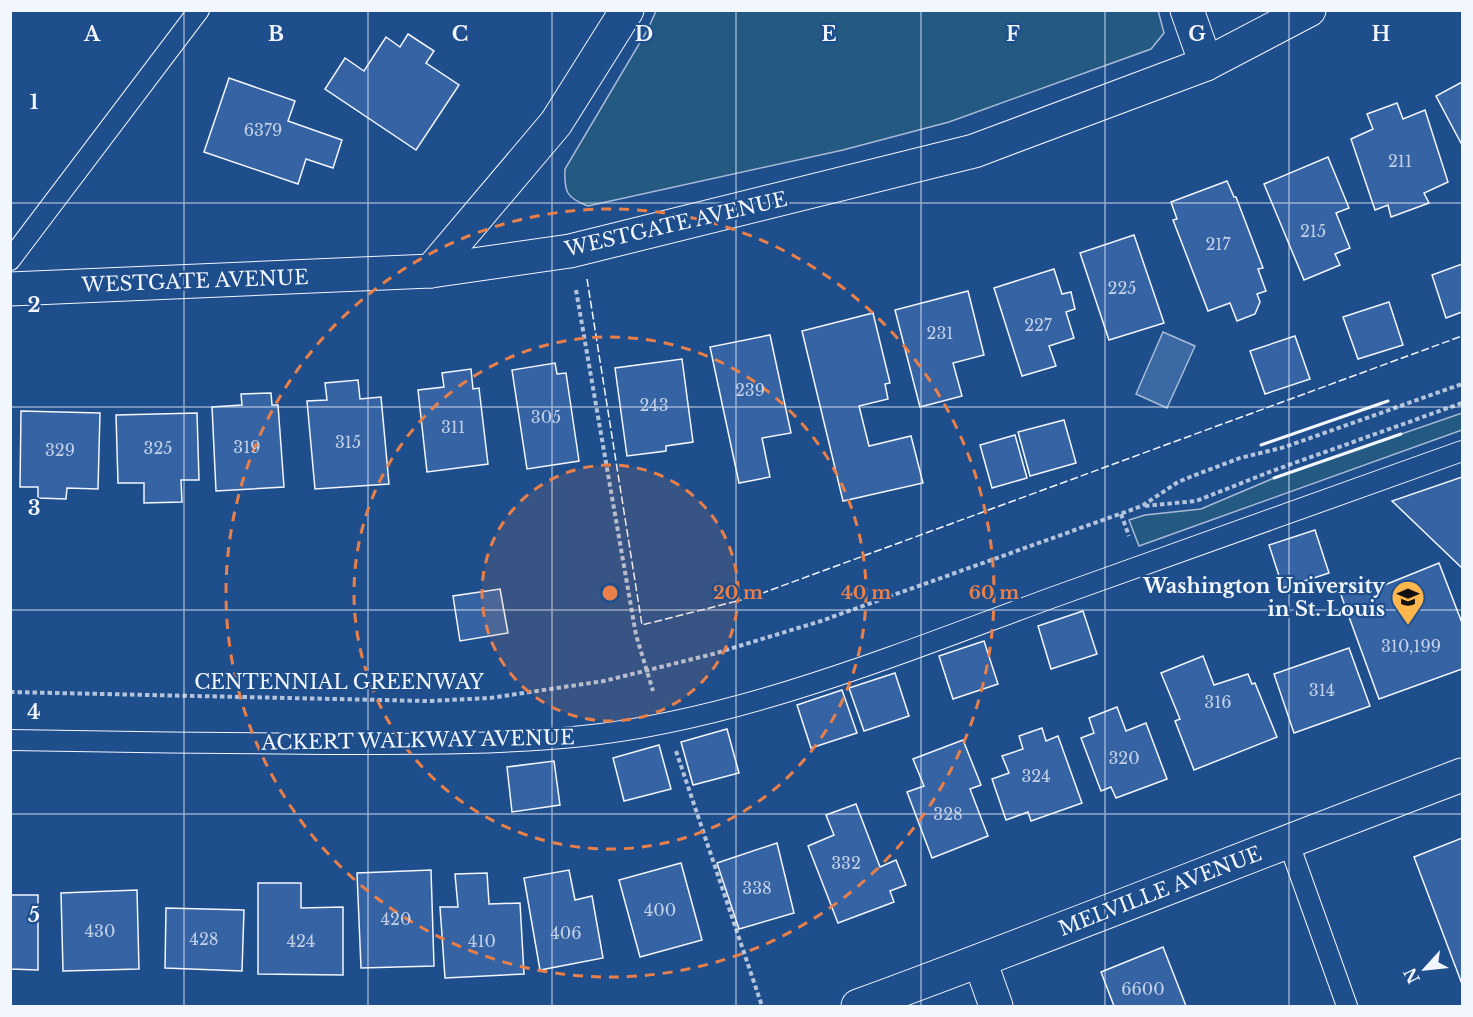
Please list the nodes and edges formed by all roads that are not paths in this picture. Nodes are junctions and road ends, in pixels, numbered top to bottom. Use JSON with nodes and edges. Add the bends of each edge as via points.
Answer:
{"nodes":[{"id":1,"x":199,"y":10,"type":"edge"},
{"id":2,"x":627,"y":10,"type":"edge"},
{"id":3,"x":1187,"y":10,"type":"edge"},
{"id":4,"x":1309,"y":10,"type":"edge"},
{"id":5,"x":1206,"y":64,"type":"junction"},
{"id":6,"x":10,"y":260,"type":"edge"},
{"id":7,"x":431,"y":271,"type":"junction"},
{"id":8,"x":10,"y":289,"type":"edge"},
{"id":9,"x":1462,"y":451,"type":"edge"},
{"id":10,"x":10,"y":740,"type":"edge"},
{"id":11,"x":1462,"y":776,"type":"edge"},
{"id":12,"x":1288,"y":840,"type":"junction"},
{"id":13,"x":980,"y":961,"type":"junction"},
{"id":14,"x":858,"y":1006,"type":"edge"},
{"id":15,"x":996,"y":1006,"type":"edge"},
{"id":16,"x":1347,"y":1006,"type":"edge"}],
"edges":[{"from":1,"to":6,"type":"lane"},
{"from":2,"to":7,"type":"street","via":[[556,123]]},
{"from":3,"to":5,"type":"street"},
{"from":4,"to":5,"type":"street","name":"WESTGATE AVENUE"},
{"from":5,"to":7,"type":"street","name":"WESTGATE AVENUE","via":[[974,152],[570,251]]},
{"from":7,"to":8,"type":"street","name":"WESTGATE AVENUE"},
{"from":9,"to":10,"type":"lane","name":"ACKERT WALKWAY AVENUE","via":[[877,662],[759,700],[667,723],[584,736],[404,744]]},
{"from":11,"to":12,"type":"street","name":"MELVILLE AVENUE"},
{"from":12,"to":13,"type":"street","name":"MELVILLE AVENUE"},
{"from":12,"to":16,"type":"lane"},
{"from":13,"to":14,"type":"street","name":"MELVILLE AVENUE"},
{"from":13,"to":15,"type":"street"}]}
